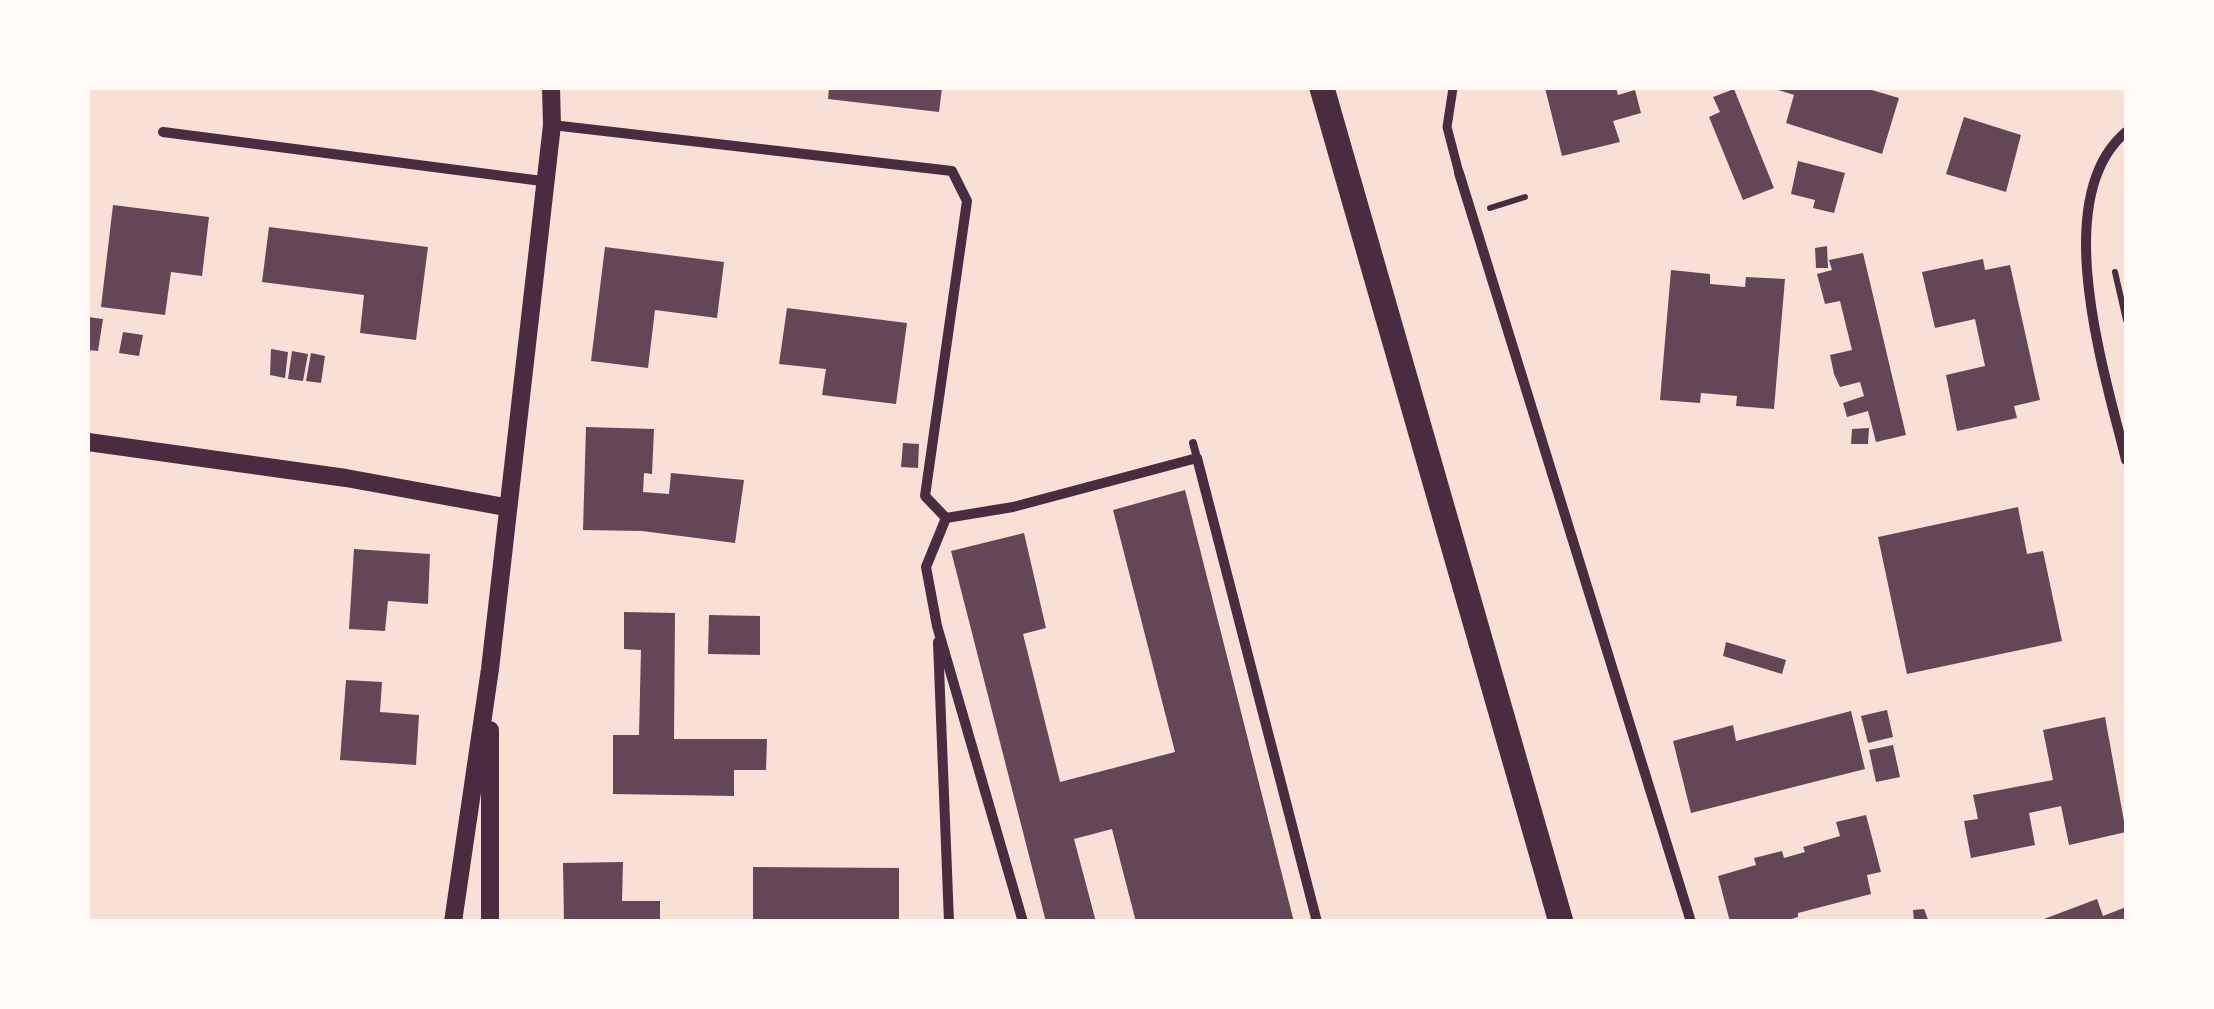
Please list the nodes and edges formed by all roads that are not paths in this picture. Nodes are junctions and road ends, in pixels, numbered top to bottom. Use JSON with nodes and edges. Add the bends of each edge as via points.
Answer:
{"nodes":[{"id":1,"x":551,"y":88,"type":"edge"},
{"id":2,"x":1322,"y":88,"type":"edge"},
{"id":3,"x":1453,"y":88,"type":"edge"},
{"id":4,"x":552,"y":124,"type":"junction"},
{"id":5,"x":163,"y":132,"type":"dead end"},
{"id":6,"x":2126,"y":132,"type":"edge"},
{"id":7,"x":1460,"y":173,"type":"joint"},
{"id":8,"x":542,"y":180,"type":"junction"},
{"id":9,"x":88,"y":442,"type":"edge"},
{"id":10,"x":1194,"y":443,"type":"dead end"},
{"id":11,"x":1198,"y":458,"type":"junction"},
{"id":12,"x":2126,"y":460,"type":"edge"},
{"id":13,"x":505,"y":507,"type":"junction"},
{"id":14,"x":946,"y":518,"type":"junction"},
{"id":15,"x":937,"y":626,"type":"junction"},
{"id":16,"x":490,"y":669,"type":"junction"},
{"id":17,"x":454,"y":922,"type":"edge"},
{"id":18,"x":490,"y":922,"type":"edge"},
{"id":19,"x":949,"y":922,"type":"edge"},
{"id":20,"x":1023,"y":922,"type":"edge"},
{"id":21,"x":1317,"y":922,"type":"edge"},
{"id":22,"x":1561,"y":922,"type":"edge"},
{"id":23,"x":1691,"y":922,"type":"edge"}],
"edges":[{"from":1,"to":4,"type":"street"},
{"from":2,"to":22,"type":"main road"},
{"from":3,"to":7,"type":"street","via":[[1447,127]]},
{"from":4,"to":8,"type":"street"},
{"from":4,"to":14,"type":"street","via":[[952,171],[967,201],[925,496]]},
{"from":5,"to":8,"type":"street"},
{"from":6,"to":12,"type":"street","via":[[2096,182],[2085,234],[2088,292]]},
{"from":7,"to":23,"type":"street"},
{"from":8,"to":13,"type":"street"},
{"from":9,"to":13,"type":"street"},
{"from":10,"to":11,"type":"lane"},
{"from":11,"to":14,"type":"street","via":[[1014,507]]},
{"from":11,"to":21,"type":"street"},
{"from":13,"to":16,"type":"street"},
{"from":14,"to":15,"type":"street","via":[[926,567]]},
{"from":15,"to":19,"type":"street"},
{"from":15,"to":20,"type":"street"},
{"from":16,"to":17,"type":"street"},
{"from":16,"to":18,"type":"street"}]}
